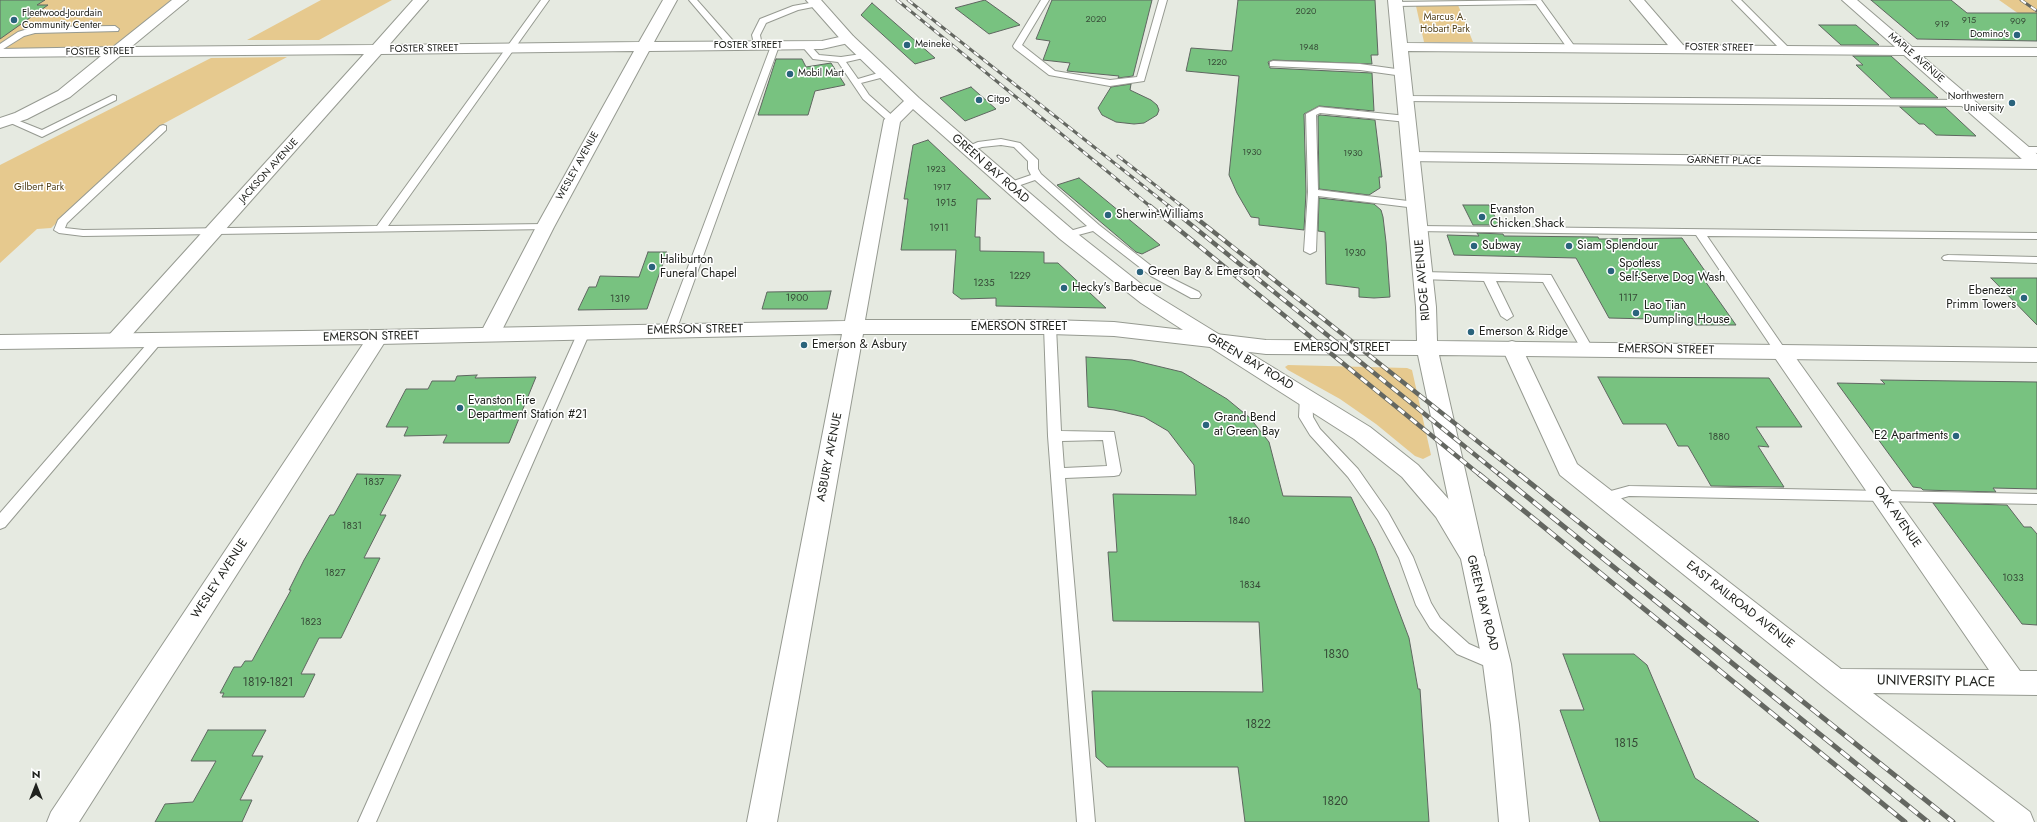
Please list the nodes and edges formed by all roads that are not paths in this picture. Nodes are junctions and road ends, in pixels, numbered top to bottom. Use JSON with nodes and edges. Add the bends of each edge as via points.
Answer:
{"nodes":[{"id":1,"x":181,"y":0,"type":"edge"},
{"id":2,"x":421,"y":0,"type":"edge"},
{"id":3,"x":545,"y":0,"type":"edge"},
{"id":4,"x":670,"y":0,"type":"edge"},
{"id":5,"x":693,"y":0,"type":"edge"},
{"id":6,"x":1045,"y":0,"type":"edge"},
{"id":7,"x":1163,"y":0,"type":"edge"},
{"id":8,"x":1637,"y":0,"type":"edge"},
{"id":9,"x":1736,"y":0,"type":"edge"},
{"id":10,"x":1849,"y":0,"type":"edge"},
{"id":11,"x":1537,"y":1,"type":"edge"},
{"id":12,"x":814,"y":2,"type":"edge"},
{"id":13,"x":1396,"y":2,"type":"edge"},
{"id":14,"x":115,"y":29,"type":"dead end"},
{"id":15,"x":848,"y":39,"type":"junction"},
{"id":16,"x":805,"y":45,"type":"junction"},
{"id":17,"x":733,"y":46,"type":"junction"},
{"id":18,"x":758,"y":46,"type":"junction"},
{"id":19,"x":775,"y":46,"type":"junction"},
{"id":20,"x":644,"y":47,"type":"junction"},
{"id":21,"x":1400,"y":47,"type":"junction"},
{"id":22,"x":0,"y":48,"type":"edge"},
{"id":23,"x":511,"y":48,"type":"junction"},
{"id":24,"x":1571,"y":48,"type":"junction"},
{"id":25,"x":1678,"y":48,"type":"junction"},
{"id":26,"x":1785,"y":49,"type":"junction"},
{"id":27,"x":378,"y":50,"type":"junction"},
{"id":28,"x":1907,"y":50,"type":"junction"},
{"id":29,"x":117,"y":52,"type":"junction"},
{"id":30,"x":2037,"y":52,"type":"edge"},
{"id":31,"x":0,"y":53,"type":"edge"},
{"id":32,"x":865,"y":55,"type":"junction"},
{"id":33,"x":841,"y":60,"type":"junction"},
{"id":34,"x":1274,"y":64,"type":"dead end"},
{"id":35,"x":1403,"y":73,"type":"junction"},
{"id":36,"x":885,"y":74,"type":"junction"},
{"id":37,"x":856,"y":82,"type":"junction"},
{"id":38,"x":113,"y":98,"type":"dead end"},
{"id":39,"x":1406,"y":99,"type":"junction"},
{"id":40,"x":913,"y":101,"type":"junction"},
{"id":41,"x":1968,"y":103,"type":"junction"},
{"id":42,"x":1407,"y":119,"type":"junction"},
{"id":43,"x":892,"y":120,"type":"junction"},
{"id":44,"x":5,"y":122,"type":"edge"},
{"id":45,"x":164,"y":128,"type":"dead end"},
{"id":46,"x":967,"y":149,"type":"junction"},
{"id":47,"x":2030,"y":150,"type":"edge"},
{"id":48,"x":1411,"y":157,"type":"junction"},
{"id":49,"x":2037,"y":163,"type":"edge"},
{"id":50,"x":1037,"y":176,"type":"junction"},
{"id":51,"x":1009,"y":186,"type":"junction"},
{"id":52,"x":1313,"y":192,"type":"junction"},
{"id":53,"x":1416,"y":205,"type":"junction"},
{"id":54,"x":545,"y":227,"type":"junction"},
{"id":55,"x":1095,"y":227,"type":"junction"},
{"id":56,"x":380,"y":229,"type":"junction"},
{"id":57,"x":1418,"y":229,"type":"junction"},
{"id":58,"x":216,"y":230,"type":"junction"},
{"id":59,"x":1699,"y":232,"type":"junction"},
{"id":60,"x":1067,"y":235,"type":"junction"},
{"id":61,"x":2037,"y":236,"type":"edge"},
{"id":62,"x":1310,"y":251,"type":"dead end"},
{"id":63,"x":1948,"y":258,"type":"dead end"},
{"id":64,"x":2037,"y":260,"type":"edge"},
{"id":65,"x":1423,"y":276,"type":"junction"},
{"id":66,"x":1488,"y":277,"type":"junction"},
{"id":67,"x":1195,"y":295,"type":"dead end"},
{"id":68,"x":1507,"y":316,"type":"dead end"},
{"id":69,"x":854,"y":327,"type":"junction"},
{"id":70,"x":1050,"y":327,"type":"junction"},
{"id":71,"x":670,"y":331,"type":"junction"},
{"id":72,"x":584,"y":332,"type":"junction"},
{"id":73,"x":490,"y":334,"type":"junction"},
{"id":74,"x":378,"y":337,"type":"junction"},
{"id":75,"x":116,"y":340,"type":"junction"},
{"id":76,"x":157,"y":340,"type":"junction"},
{"id":77,"x":1216,"y":341,"type":"junction"},
{"id":78,"x":0,"y":342,"type":"edge"},
{"id":79,"x":1428,"y":348,"type":"junction"},
{"id":80,"x":1512,"y":348,"type":"junction"},
{"id":81,"x":1587,"y":349,"type":"junction"},
{"id":82,"x":1781,"y":352,"type":"junction"},
{"id":83,"x":2037,"y":355,"type":"edge"},
{"id":84,"x":1306,"y":396,"type":"junction"},
{"id":85,"x":1055,"y":436,"type":"junction"},
{"id":86,"x":1058,"y":473,"type":"junction"},
{"id":87,"x":1882,"y":496,"type":"junction"},
{"id":88,"x":1605,"y":498,"type":"junction"},
{"id":89,"x":2037,"y":499,"type":"edge"},
{"id":90,"x":0,"y":524,"type":"edge"},
{"id":91,"x":1473,"y":557,"type":"junction"},
{"id":92,"x":1497,"y":664,"type":"junction"},
{"id":93,"x":1836,"y":681,"type":"junction"},
{"id":94,"x":2025,"y":683,"type":"edge"},
{"id":95,"x":62,"y":822,"type":"edge"},
{"id":96,"x":367,"y":822,"type":"edge"},
{"id":97,"x":762,"y":822,"type":"edge"},
{"id":98,"x":1086,"y":822,"type":"edge"},
{"id":99,"x":1514,"y":822,"type":"edge"},
{"id":100,"x":2019,"y":822,"type":"edge"}],
"edges":[{"from":1,"to":29,"type":"street"},
{"from":2,"to":27,"type":"street","name":"JACKSON AVENUE"},
{"from":3,"to":23,"type":"lane"},
{"from":4,"to":20,"type":"street","name":"WESLEY AVENUE"},
{"from":5,"to":17,"type":"lane"},
{"from":6,"to":7,"type":"lane","via":[[1017,46],[1052,73],[1110,83],[1141,79]]},
{"from":8,"to":25,"type":"street"},
{"from":9,"to":26,"type":"lane"},
{"from":10,"to":28,"type":"street","name":"MAPLE AVENUE"},
{"from":11,"to":13,"type":"lane"},
{"from":11,"to":24,"type":"lane"},
{"from":12,"to":15,"type":"street","name":"GREEN BAY ROAD"},
{"from":12,"to":18,"type":"lane","via":[[762,21],[756,35]]},
{"from":13,"to":21,"type":"street","name":"RIDGE AVENUE"},
{"from":14,"to":22,"type":"lane","via":[[34,30],[21,34]]},
{"from":15,"to":16,"type":"street","name":"FOSTER STREET","via":[[822,45]]},
{"from":15,"to":32,"type":"street","name":"GREEN BAY ROAD"},
{"from":16,"to":19,"type":"street","name":"FOSTER STREET"},
{"from":16,"to":33,"type":"lane","via":[[816,57]]},
{"from":17,"to":18,"type":"street","name":"FOSTER STREET"},
{"from":17,"to":20,"type":"street","name":"FOSTER STREET"},
{"from":18,"to":19,"type":"street","name":"FOSTER STREET"},
{"from":19,"to":71,"type":"lane"},
{"from":20,"to":23,"type":"street","name":"FOSTER STREET"},
{"from":20,"to":54,"type":"street","name":"WESLEY AVENUE"},
{"from":21,"to":24,"type":"street","name":"FOSTER STREET"},
{"from":21,"to":35,"type":"street","name":"RIDGE AVENUE"},
{"from":23,"to":27,"type":"street","name":"FOSTER STREET"},
{"from":23,"to":56,"type":"lane"},
{"from":24,"to":25,"type":"street","name":"FOSTER STREET"},
{"from":25,"to":26,"type":"street","name":"FOSTER STREET"},
{"from":26,"to":28,"type":"street","name":"FOSTER STREET"},
{"from":27,"to":29,"type":"street","name":"FOSTER STREET"},
{"from":27,"to":58,"type":"street","name":"JACKSON AVENUE"},
{"from":28,"to":30,"type":"street","name":"FOSTER STREET"},
{"from":28,"to":41,"type":"street","name":"MAPLE AVENUE"},
{"from":29,"to":31,"type":"street","name":"FOSTER STREET"},
{"from":29,"to":44,"type":"street","via":[[64,94]]},
{"from":32,"to":33,"type":"lane"},
{"from":32,"to":36,"type":"street","name":"GREEN BAY ROAD"},
{"from":33,"to":37,"type":"lane"},
{"from":34,"to":35,"type":"lane","via":[[1360,67]]},
{"from":35,"to":39,"type":"street","name":"RIDGE AVENUE"},
{"from":36,"to":37,"type":"lane"},
{"from":36,"to":40,"type":"street","name":"GREEN BAY ROAD"},
{"from":37,"to":43,"type":"lane","via":[[866,97]]},
{"from":38,"to":44,"type":"lane","via":[[42,134]]},
{"from":39,"to":41,"type":"lane"},
{"from":39,"to":42,"type":"street","name":"RIDGE AVENUE"},
{"from":40,"to":43,"type":"street"},
{"from":40,"to":46,"type":"street","name":"GREEN BAY ROAD"},
{"from":41,"to":47,"type":"street","name":"MAPLE AVENUE"},
{"from":42,"to":48,"type":"street","name":"RIDGE AVENUE"},
{"from":42,"to":52,"type":"lane","via":[[1319,110],[1311,114]]},
{"from":43,"to":69,"type":"street","name":"ASBURY AVENUE"},
{"from":45,"to":58,"type":"lane","via":[[62,222],[58,230],[83,233]]},
{"from":46,"to":50,"type":"lane","via":[[981,144],[1001,142],[1017,145],[1033,160]]},
{"from":46,"to":51,"type":"street","name":"GREEN BAY ROAD"},
{"from":47,"to":49,"type":"street","name":"MAPLE AVENUE"},
{"from":48,"to":49,"type":"street","name":"GARNETT PLACE"},
{"from":48,"to":53,"type":"street","name":"RIDGE AVENUE"},
{"from":50,"to":51,"type":"lane"},
{"from":50,"to":55,"type":"lane"},
{"from":51,"to":60,"type":"street","name":"GREEN BAY ROAD"},
{"from":52,"to":53,"type":"lane"},
{"from":52,"to":62,"type":"lane"},
{"from":53,"to":57,"type":"street","name":"RIDGE AVENUE"},
{"from":54,"to":56,"type":"lane"},
{"from":54,"to":73,"type":"street","name":"WESLEY AVENUE"},
{"from":55,"to":60,"type":"lane"},
{"from":55,"to":67,"type":"lane","via":[[1155,274]]},
{"from":56,"to":58,"type":"lane"},
{"from":57,"to":59,"type":"lane"},
{"from":57,"to":65,"type":"street","name":"RIDGE AVENUE"},
{"from":58,"to":75,"type":"street","name":"JACKSON AVENUE"},
{"from":59,"to":61,"type":"lane"},
{"from":59,"to":82,"type":"lane"},
{"from":60,"to":77,"type":"street","name":"GREEN BAY ROAD","via":[[1148,299]]},
{"from":63,"to":64,"type":"lane"},
{"from":65,"to":66,"type":"lane"},
{"from":65,"to":79,"type":"street","name":"RIDGE AVENUE"},
{"from":66,"to":68,"type":"lane"},
{"from":66,"to":81,"type":"lane","via":[[1547,278]]},
{"from":69,"to":70,"type":"street","name":"EMERSON STREET"},
{"from":69,"to":71,"type":"street","name":"EMERSON STREET"},
{"from":69,"to":97,"type":"street","name":"ASBURY AVENUE"},
{"from":70,"to":77,"type":"street","name":"EMERSON STREET","via":[[1114,329]]},
{"from":70,"to":85,"type":"lane"},
{"from":71,"to":72,"type":"street","name":"EMERSON STREET"},
{"from":72,"to":73,"type":"street","name":"EMERSON STREET"},
{"from":72,"to":96,"type":"lane"},
{"from":73,"to":74,"type":"street","name":"EMERSON STREET"},
{"from":74,"to":76,"type":"street","name":"EMERSON STREET"},
{"from":74,"to":95,"type":"street","name":"WESLEY AVENUE"},
{"from":75,"to":76,"type":"street","name":"EMERSON STREET"},
{"from":75,"to":78,"type":"street","name":"EMERSON STREET"},
{"from":76,"to":90,"type":"lane"},
{"from":77,"to":79,"type":"street","name":"EMERSON STREET","via":[[1266,347]]},
{"from":77,"to":84,"type":"street","name":"GREEN BAY ROAD"},
{"from":79,"to":80,"type":"street","name":"EMERSON STREET"},
{"from":79,"to":91,"type":"street","name":"RIDGE AVENUE"},
{"from":80,"to":81,"type":"street","name":"EMERSON STREET"},
{"from":80,"to":88,"type":"street","name":"EAST RAILROAD AVENUE","via":[[1568,469]]},
{"from":81,"to":82,"type":"street","name":"EMERSON STREET"},
{"from":82,"to":83,"type":"street","name":"EMERSON STREET"},
{"from":82,"to":87,"type":"street","name":"OAK AVENUE"},
{"from":84,"to":91,"type":"street","name":"GREEN BAY ROAD","via":[[1362,433],[1410,471],[1444,510]]},
{"from":84,"to":92,"type":"lane","via":[[1306,417],[1315,432],[1353,473],[1383,516],[1406,557],[1424,605],[1435,623],[1464,649]]},
{"from":85,"to":86,"type":"lane"},
{"from":85,"to":86,"type":"lane","via":[[1109,434],[1114,471]]},
{"from":86,"to":98,"type":"lane"},
{"from":87,"to":88,"type":"lane","via":[[1629,491]]},
{"from":87,"to":89,"type":"lane"},
{"from":87,"to":94,"type":"street","name":"OAK AVENUE"},
{"from":88,"to":93,"type":"street","name":"EAST RAILROAD AVENUE"},
{"from":91,"to":92,"type":"street","name":"GREEN BAY ROAD"},
{"from":92,"to":99,"type":"street","name":"GREEN BAY ROAD"},
{"from":93,"to":94,"type":"street","name":"UNIVERSITY PLACE"},
{"from":93,"to":100,"type":"street","name":"EAST RAILROAD AVENUE"}]}
